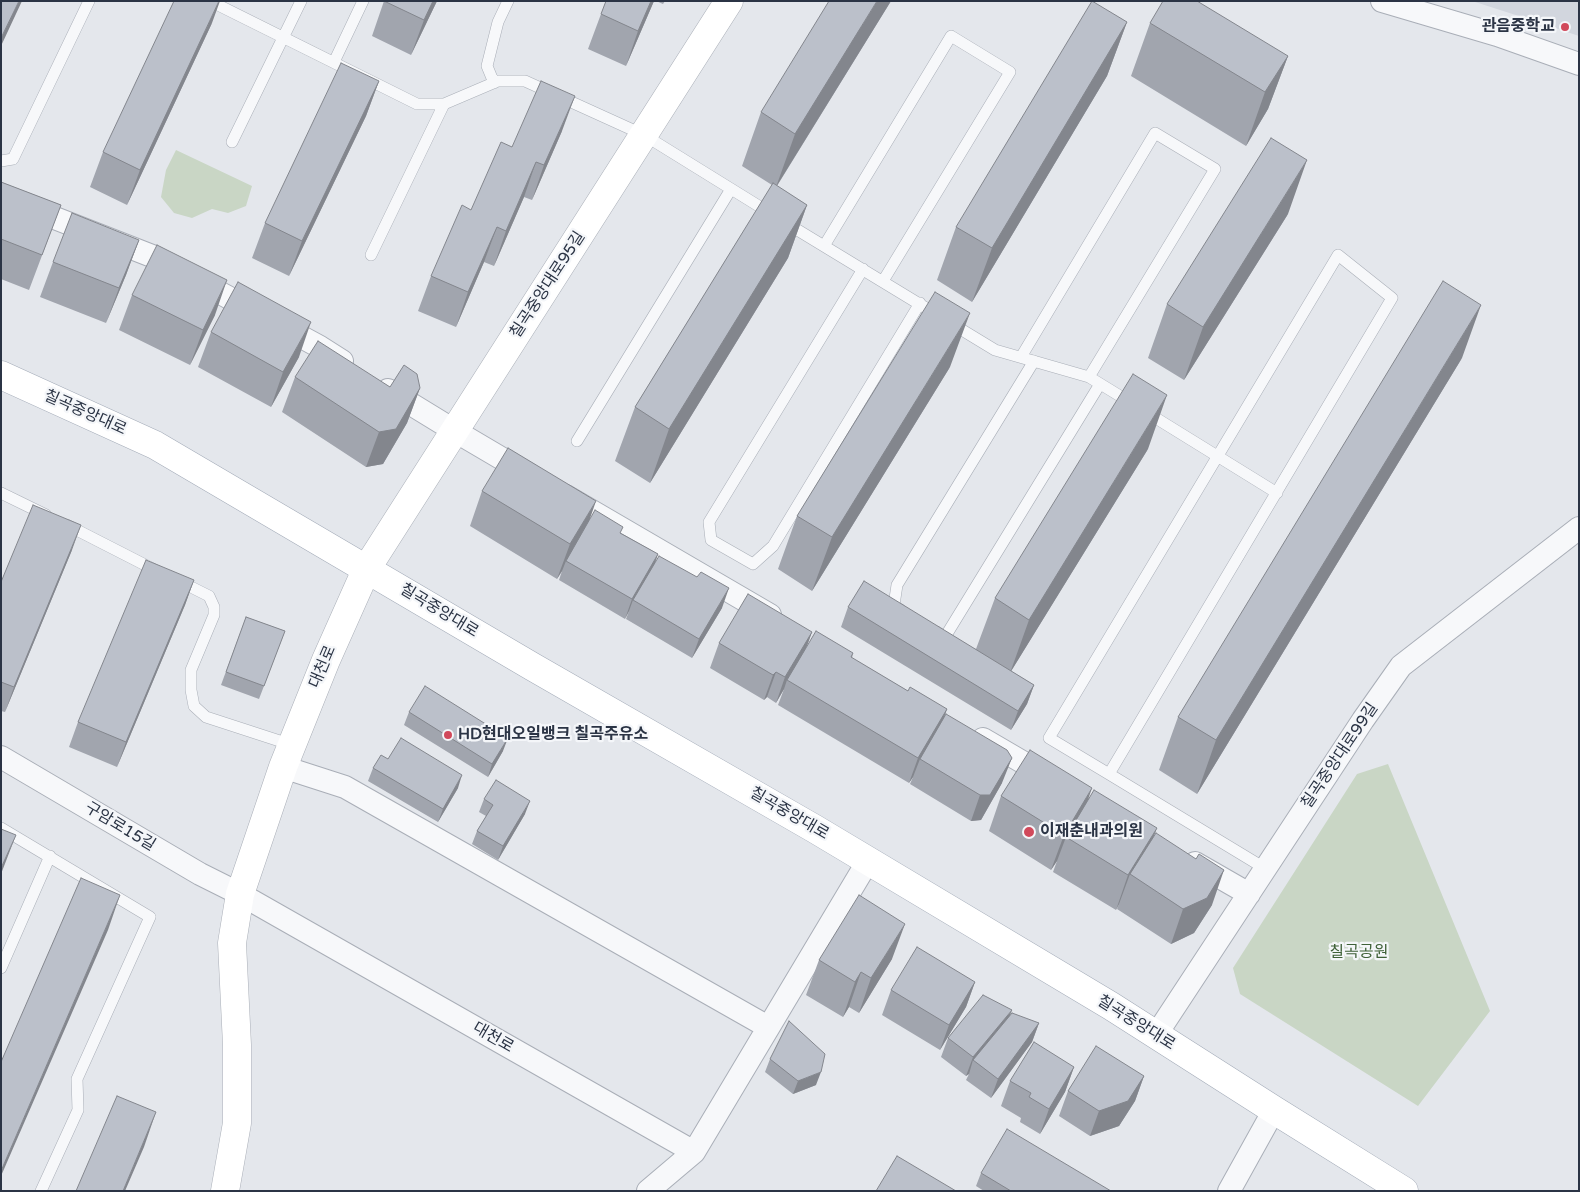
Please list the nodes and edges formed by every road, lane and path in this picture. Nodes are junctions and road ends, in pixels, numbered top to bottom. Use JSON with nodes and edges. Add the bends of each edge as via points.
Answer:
{"nodes":[{"id":1,"x":89,"y":1,"type":"edge"},
{"id":2,"x":210,"y":1,"type":"edge"},
{"id":3,"x":301,"y":1,"type":"edge"},
{"id":4,"x":363,"y":1,"type":"edge"},
{"id":5,"x":508,"y":1,"type":"edge"},
{"id":6,"x":729,"y":1,"type":"edge"},
{"id":7,"x":1382,"y":1,"type":"edge"},
{"id":8,"x":284,"y":38,"type":"junction"},
{"id":9,"x":334,"y":62,"type":"junction"},
{"id":10,"x":1579,"y":64,"type":"edge"},
{"id":11,"x":494,"y":83,"type":"junction"},
{"id":12,"x":444,"y":104,"type":"junction"},
{"id":13,"x":644,"y":136,"type":"junction"},
{"id":14,"x":232,"y":142,"type":"dead end"},
{"id":15,"x":1,"y":161,"type":"edge"},
{"id":16,"x":731,"y":189,"type":"junction"},
{"id":17,"x":1,"y":197,"type":"edge"},
{"id":18,"x":824,"y":246,"type":"junction"},
{"id":19,"x":371,"y":256,"type":"dead end"},
{"id":20,"x":863,"y":269,"type":"junction"},
{"id":21,"x":883,"y":281,"type":"junction"},
{"id":22,"x":920,"y":304,"type":"junction"},
{"id":23,"x":1021,"y":357,"type":"junction"},
{"id":24,"x":1034,"y":361,"type":"junction"},
{"id":25,"x":1,"y":375,"type":"edge"},
{"id":26,"x":1089,"y":377,"type":"junction"},
{"id":27,"x":1100,"y":384,"type":"junction"},
{"id":28,"x":454,"y":431,"type":"junction"},
{"id":29,"x":577,"y":441,"type":"dead end"},
{"id":30,"x":1218,"y":456,"type":"junction"},
{"id":31,"x":1,"y":493,"type":"edge"},
{"id":32,"x":1277,"y":493,"type":"junction"},
{"id":33,"x":1579,"y":528,"type":"edge"},
{"id":34,"x":367,"y":568,"type":"junction"},
{"id":35,"x":908,"y":615,"type":"edge"},
{"id":36,"x":791,"y":627,"type":"edge"},
{"id":37,"x":930,"y":628,"type":"edge"},
{"id":38,"x":964,"y":728,"type":"edge"},
{"id":39,"x":1,"y":756,"type":"edge"},
{"id":40,"x":287,"y":756,"type":"junction"},
{"id":41,"x":1109,"y":774,"type":"junction"},
{"id":42,"x":1068,"y":788,"type":"edge"},
{"id":43,"x":1,"y":828,"type":"edge"},
{"id":44,"x":1180,"y":854,"type":"edge"},
{"id":45,"x":50,"y":856,"type":"junction"},
{"id":46,"x":868,"y":861,"type":"junction"},
{"id":47,"x":1266,"y":869,"type":"junction"},
{"id":48,"x":240,"y":894,"type":"junction"},
{"id":49,"x":1249,"y":894,"type":"junction"},
{"id":50,"x":1,"y":968,"type":"edge"},
{"id":51,"x":768,"y":1027,"type":"junction"},
{"id":52,"x":1156,"y":1035,"type":"junction"},
{"id":53,"x":1274,"y":1110,"type":"junction"},
{"id":54,"x":694,"y":1152,"type":"junction"},
{"id":55,"x":230,"y":1189,"type":"edge"},
{"id":56,"x":41,"y":1191,"type":"edge"},
{"id":57,"x":648,"y":1191,"type":"edge"},
{"id":58,"x":1229,"y":1191,"type":"edge"},
{"id":59,"x":1404,"y":1191,"type":"edge"}],
"edges":[{"from":1,"to":15,"type":"lane","via":[[13,159]]},
{"from":2,"to":8,"type":"lane"},
{"from":3,"to":8,"type":"lane"},
{"from":4,"to":9,"type":"lane"},
{"from":5,"to":11,"type":"lane","via":[[498,22],[487,66]]},
{"from":6,"to":13,"type":"main road","name":"칠곡중앙대로95길"},
{"from":7,"to":10,"type":"street","via":[[1497,35]]},
{"from":8,"to":9,"type":"lane"},
{"from":8,"to":14,"type":"lane"},
{"from":9,"to":12,"type":"lane","via":[[417,104]]},
{"from":11,"to":12,"type":"lane"},
{"from":11,"to":13,"type":"lane","via":[[525,81]]},
{"from":12,"to":19,"type":"lane"},
{"from":13,"to":16,"type":"lane"},
{"from":13,"to":28,"type":"main road","name":"칠곡중앙대로95길"},
{"from":16,"to":18,"type":"lane"},
{"from":16,"to":29,"type":"lane"},
{"from":17,"to":28,"type":"street","via":[[152,256],[320,347]]},
{"from":18,"to":20,"type":"lane"},
{"from":18,"to":21,"type":"lane","via":[[951,36],[1010,72]]},
{"from":20,"to":21,"type":"lane"},
{"from":20,"to":22,"type":"lane","via":[[709,522],[711,540],[753,564],[773,546]]},
{"from":21,"to":22,"type":"lane"},
{"from":22,"to":23,"type":"lane","via":[[995,350]]},
{"from":23,"to":24,"type":"lane"},
{"from":23,"to":26,"type":"lane","via":[[1155,133],[1215,169]]},
{"from":24,"to":26,"type":"lane"},
{"from":24,"to":35,"type":"lane","via":[[897,585],[894,606]]},
{"from":25,"to":34,"type":"main road","name":"칠곡중앙대로","via":[[156,445]]},
{"from":26,"to":27,"type":"lane"},
{"from":27,"to":30,"type":"lane"},
{"from":27,"to":37,"type":"lane","via":[[945,638]]},
{"from":28,"to":34,"type":"main road","name":"칠곡중앙대로95길"},
{"from":28,"to":36,"type":"street"},
{"from":30,"to":32,"type":"lane"},
{"from":30,"to":32,"type":"lane","via":[[1338,255],[1392,298]]},
{"from":30,"to":41,"type":"lane","via":[[1049,738]]},
{"from":31,"to":40,"type":"lane","via":[[209,596],[214,615],[191,670],[194,706],[206,716]]},
{"from":32,"to":41,"type":"lane"},
{"from":33,"to":47,"type":"street","name":"칠곡중앙대로99길","via":[[1401,666]]},
{"from":34,"to":40,"type":"main road","name":"대천로"},
{"from":34,"to":46,"type":"main road","name":"칠곡중앙대로"},
{"from":38,"to":42,"type":"street"},
{"from":39,"to":48,"type":"street","name":"구암로15길","via":[[200,874]]},
{"from":40,"to":48,"type":"main road","name":"대천로"},
{"from":40,"to":51,"type":"street"},
{"from":41,"to":47,"type":"lane"},
{"from":43,"to":45,"type":"lane"},
{"from":44,"to":49,"type":"street"},
{"from":45,"to":50,"type":"lane"},
{"from":45,"to":56,"type":"lane","via":[[150,917],[77,1079],[78,1110]]},
{"from":46,"to":51,"type":"street"},
{"from":46,"to":52,"type":"main road","name":"칠곡중앙대로"},
{"from":47,"to":49,"type":"street","name":"칠곡중앙대로99길"},
{"from":48,"to":54,"type":"street","name":"대천로"},
{"from":48,"to":55,"type":"main road","name":"대천로","via":[[232,943],[237,1123]]},
{"from":49,"to":52,"type":"street","name":"칠곡중앙대로99길"},
{"from":51,"to":54,"type":"street"},
{"from":52,"to":53,"type":"main road","name":"칠곡중앙대로"},
{"from":53,"to":58,"type":"street"},
{"from":53,"to":59,"type":"main road","name":"칠곡중앙대로"},
{"from":54,"to":57,"type":"street"}]}
